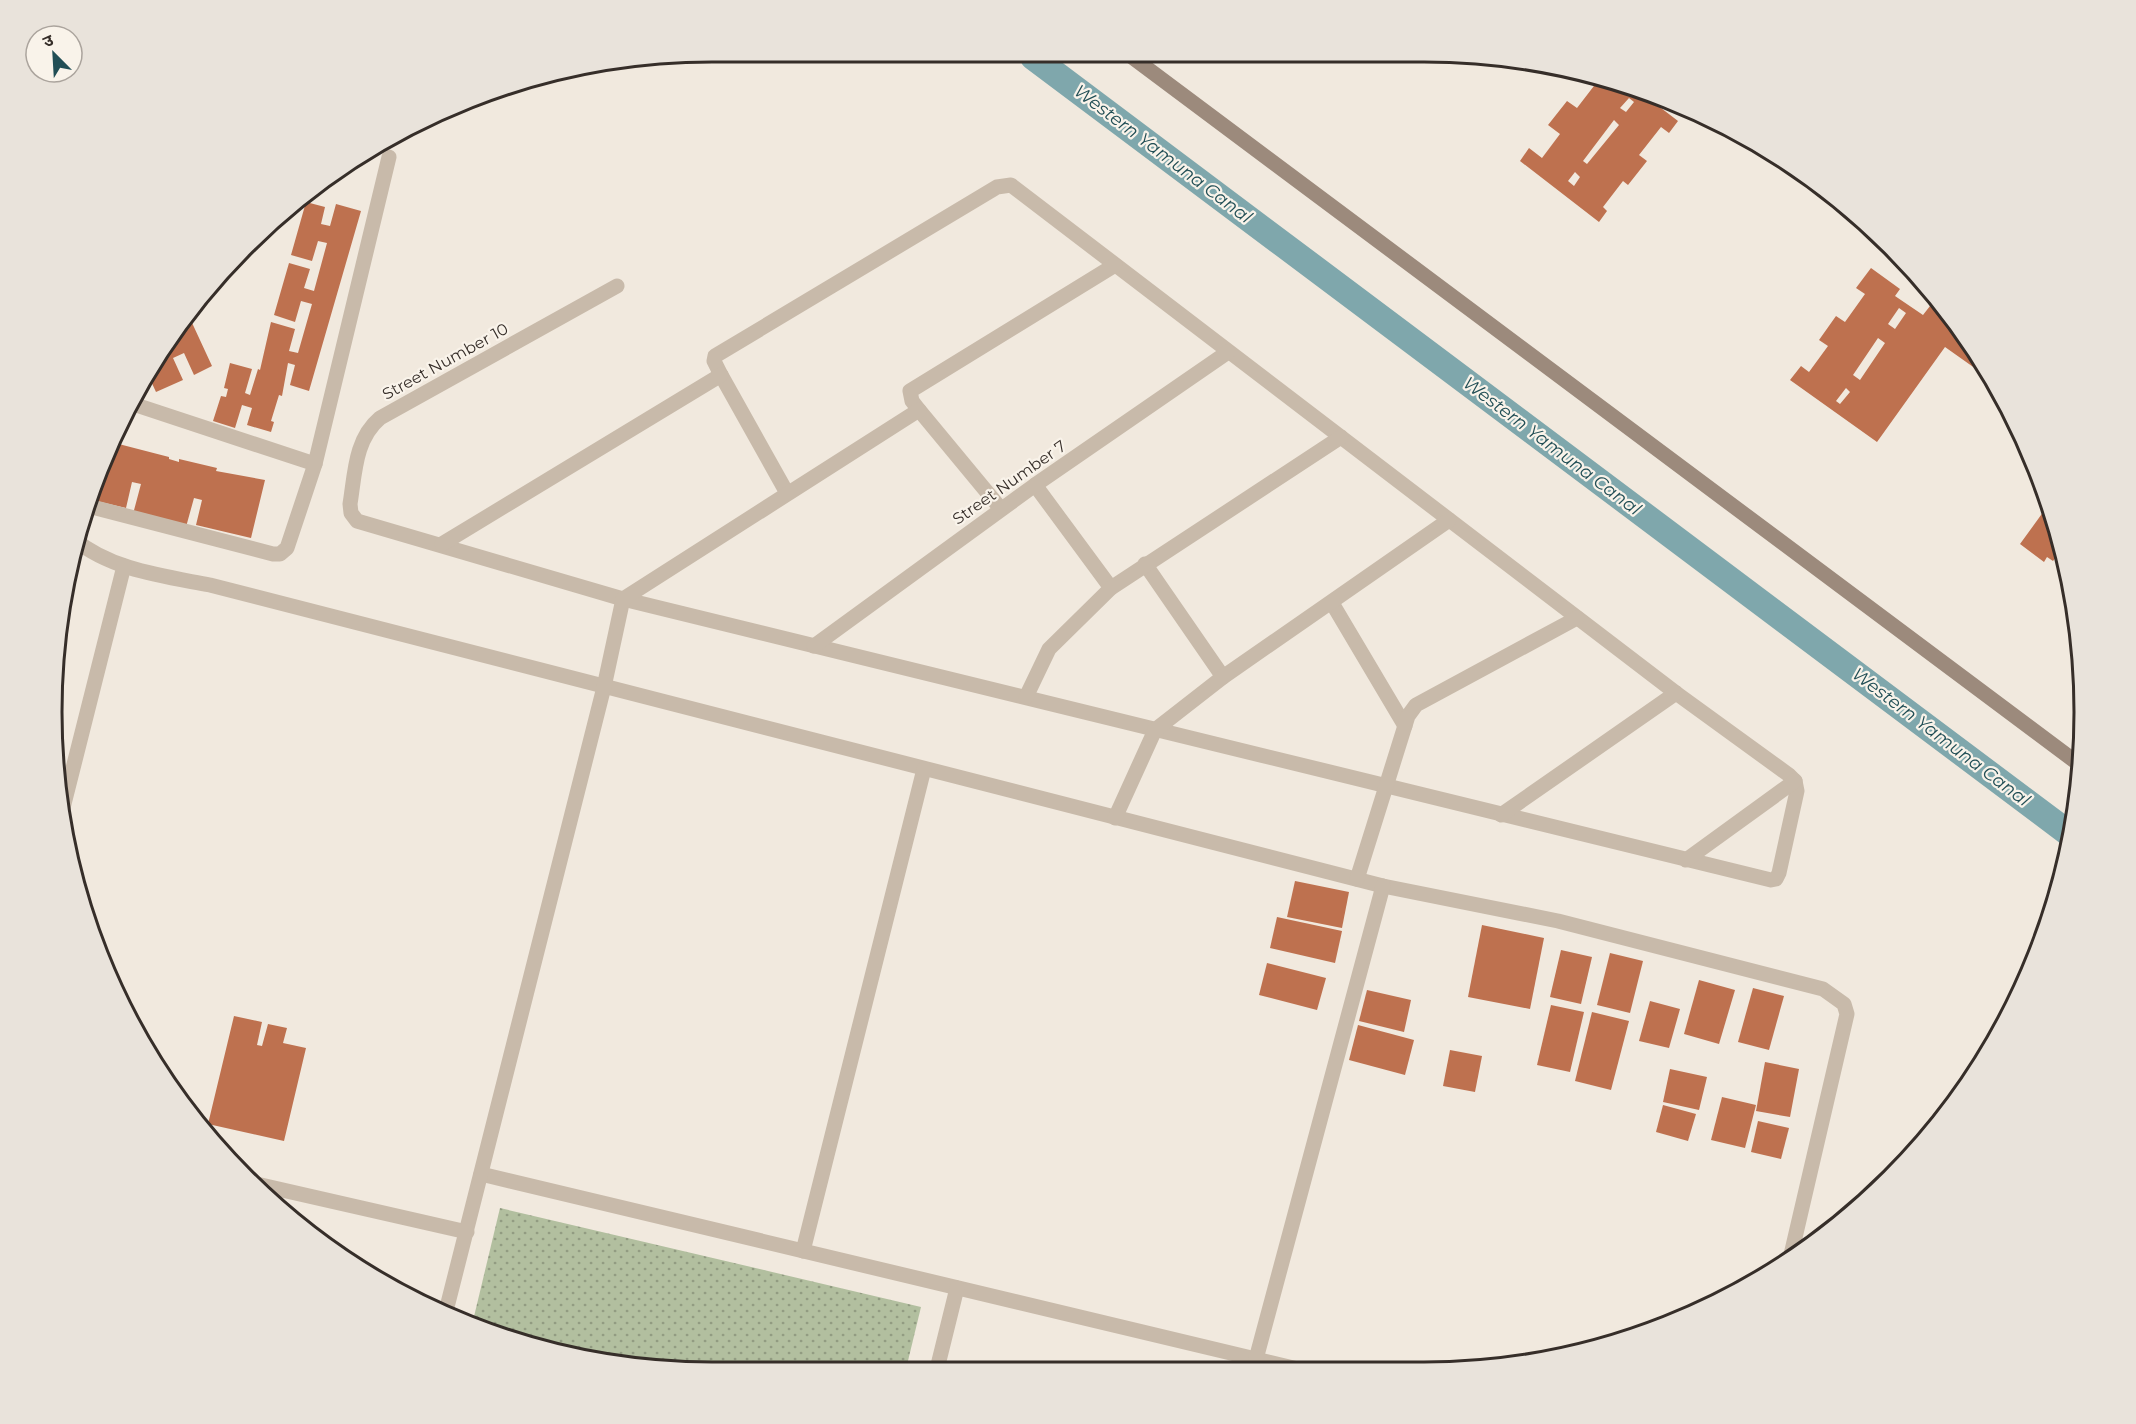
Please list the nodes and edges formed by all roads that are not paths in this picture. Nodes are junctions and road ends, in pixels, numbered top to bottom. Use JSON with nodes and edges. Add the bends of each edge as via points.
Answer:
{"nodes":[{"id":1,"x":1139,"y":62,"type":"edge"},
{"id":2,"x":389,"y":157,"type":"dead end"},
{"id":3,"x":1115,"y":265,"type":"junction"},
{"id":4,"x":616,"y":286,"type":"dead end"},
{"id":5,"x":1228,"y":352,"type":"junction"},
{"id":6,"x":721,"y":375,"type":"junction"},
{"id":7,"x":139,"y":406,"type":"edge"},
{"id":8,"x":919,"y":410,"type":"junction"},
{"id":9,"x":1341,"y":437,"type":"junction"},
{"id":10,"x":315,"y":464,"type":"junction"},
{"id":11,"x":1035,"y":485,"type":"junction"},
{"id":12,"x":787,"y":493,"type":"junction"},
{"id":13,"x":95,"y":508,"type":"edge"},
{"id":14,"x":1001,"y":509,"type":"junction"},
{"id":15,"x":1449,"y":520,"type":"junction"},
{"id":16,"x":442,"y":544,"type":"junction"},
{"id":17,"x":83,"y":547,"type":"edge"},
{"id":18,"x":1145,"y":564,"type":"junction"},
{"id":19,"x":124,"y":566,"type":"junction"},
{"id":20,"x":1111,"y":588,"type":"junction"},
{"id":21,"x":622,"y":599,"type":"junction"},
{"id":22,"x":1332,"y":603,"type":"junction"},
{"id":23,"x":1577,"y":618,"type":"junction"},
{"id":24,"x":814,"y":646,"type":"junction"},
{"id":25,"x":1222,"y":677,"type":"junction"},
{"id":26,"x":604,"y":687,"type":"junction"},
{"id":27,"x":1676,"y":693,"type":"junction"},
{"id":28,"x":1026,"y":697,"type":"junction"},
{"id":29,"x":1405,"y":726,"type":"junction"},
{"id":30,"x":1155,"y":730,"type":"junction"},
{"id":31,"x":2073,"y":759,"type":"edge"},
{"id":32,"x":924,"y":770,"type":"junction"},
{"id":33,"x":1795,"y":781,"type":"junction"},
{"id":34,"x":1387,"y":787,"type":"junction"},
{"id":35,"x":67,"y":793,"type":"edge"},
{"id":36,"x":1501,"y":815,"type":"junction"},
{"id":37,"x":1115,"y":818,"type":"junction"},
{"id":38,"x":1686,"y":860,"type":"junction"},
{"id":39,"x":1357,"y":879,"type":"junction"},
{"id":40,"x":1383,"y":886,"type":"junction"},
{"id":41,"x":481,"y":1174,"type":"junction"},
{"id":42,"x":268,"y":1187,"type":"edge"},
{"id":43,"x":466,"y":1232,"type":"junction"},
{"id":44,"x":1796,"y":1245,"type":"edge"},
{"id":45,"x":803,"y":1251,"type":"junction"},
{"id":46,"x":957,"y":1288,"type":"junction"},
{"id":47,"x":447,"y":1306,"type":"edge"},
{"id":48,"x":1256,"y":1359,"type":"junction"},
{"id":49,"x":939,"y":1362,"type":"edge"},
{"id":50,"x":1268,"y":1362,"type":"edge"}],
"edges":[{"from":1,"to":31,"type":"street"},
{"from":2,"to":10,"type":"street"},
{"from":3,"to":5,"type":"street"},
{"from":3,"to":6,"type":"street","via":[[1016,188],[1005,184],[715,356]]},
{"from":3,"to":8,"type":"street","via":[[910,391]]},
{"from":4,"to":16,"type":"street","name":"Street Number 10","via":[[368,428],[361,441],[351,513],[357,522],[369,527]]},
{"from":5,"to":9,"type":"street"},
{"from":5,"to":11,"type":"street","name":"Street Number 7"},
{"from":6,"to":12,"type":"street"},
{"from":6,"to":16,"type":"street"},
{"from":7,"to":10,"type":"street"},
{"from":8,"to":12,"type":"street"},
{"from":8,"to":14,"type":"street"},
{"from":9,"to":15,"type":"street"},
{"from":9,"to":18,"type":"street"},
{"from":10,"to":13,"type":"street","via":[[287,548],[280,554]]},
{"from":11,"to":14,"type":"street","name":"Street Number 7"},
{"from":11,"to":20,"type":"street"},
{"from":12,"to":21,"type":"street"},
{"from":14,"to":24,"type":"street","name":"Street Number 7"},
{"from":15,"to":22,"type":"street"},
{"from":15,"to":23,"type":"street"},
{"from":16,"to":21,"type":"street"},
{"from":17,"to":19,"type":"street"},
{"from":18,"to":20,"type":"street"},
{"from":18,"to":25,"type":"street"},
{"from":19,"to":26,"type":"street"},
{"from":19,"to":35,"type":"street"},
{"from":20,"to":28,"type":"street","via":[[1049,649]]},
{"from":21,"to":24,"type":"street"},
{"from":21,"to":26,"type":"street"},
{"from":22,"to":25,"type":"street"},
{"from":22,"to":29,"type":"street"},
{"from":23,"to":27,"type":"street"},
{"from":23,"to":29,"type":"street","via":[[1430,696],[1416,705]]},
{"from":24,"to":28,"type":"street"},
{"from":25,"to":30,"type":"street"},
{"from":26,"to":32,"type":"street"},
{"from":26,"to":41,"type":"street"},
{"from":27,"to":33,"type":"street"},
{"from":27,"to":36,"type":"street"},
{"from":28,"to":30,"type":"street"},
{"from":29,"to":34,"type":"street"},
{"from":30,"to":34,"type":"street"},
{"from":30,"to":37,"type":"street"},
{"from":32,"to":37,"type":"street"},
{"from":32,"to":45,"type":"street"},
{"from":33,"to":38,"type":"street"},
{"from":33,"to":38,"type":"street","via":[[1797,791],[1776,879]]},
{"from":34,"to":36,"type":"street"},
{"from":34,"to":39,"type":"street"},
{"from":36,"to":38,"type":"street"},
{"from":37,"to":39,"type":"street"},
{"from":39,"to":40,"type":"street"},
{"from":40,"to":44,"type":"street","via":[[1558,921],[1835,995],[1844,1004],[1845,1028]]},
{"from":40,"to":48,"type":"street"},
{"from":41,"to":43,"type":"street"},
{"from":41,"to":45,"type":"street"},
{"from":42,"to":43,"type":"street"},
{"from":43,"to":47,"type":"street"},
{"from":45,"to":46,"type":"street"},
{"from":46,"to":48,"type":"street"},
{"from":46,"to":49,"type":"street"},
{"from":48,"to":50,"type":"street"}]}
